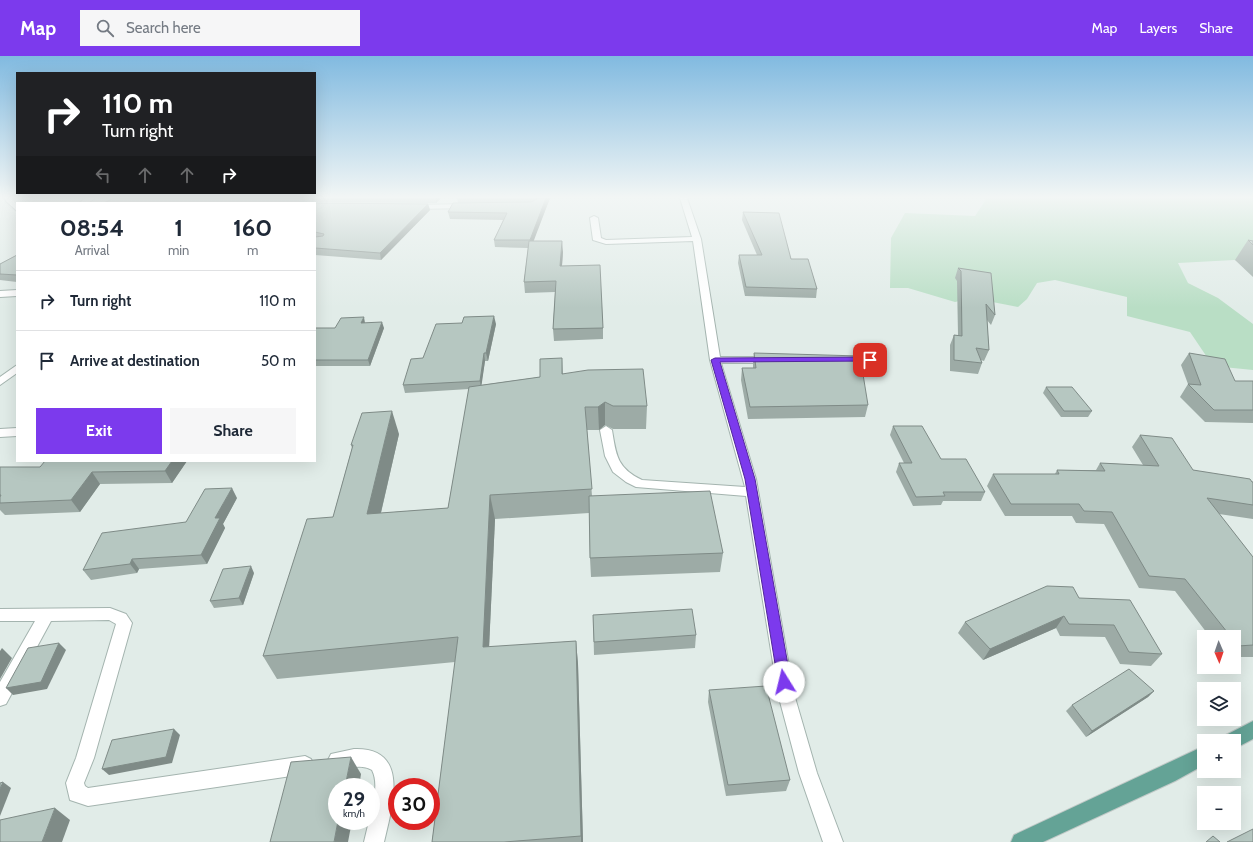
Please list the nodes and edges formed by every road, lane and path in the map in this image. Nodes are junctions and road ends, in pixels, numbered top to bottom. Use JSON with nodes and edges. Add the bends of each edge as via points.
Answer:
{"nodes":[{"id":1,"x":596,"y":235,"type":"edge"},
{"id":2,"x":696,"y":235,"type":"edge"},
{"id":3,"x":697,"y":239,"type":"junction"},
{"id":4,"x":16,"y":293,"type":"edge"},
{"id":5,"x":0,"y":294,"type":"edge"},
{"id":6,"x":715,"y":360,"type":"junction"},
{"id":7,"x":777,"y":360,"type":"edge"},
{"id":8,"x":831,"y":360,"type":"edge"},
{"id":9,"x":870,"y":360,"type":"dead end"},
{"id":10,"x":16,"y":369,"type":"edge"},
{"id":11,"x":0,"y":382,"type":"edge"},
{"id":12,"x":606,"y":430,"type":"dead end"},
{"id":13,"x":16,"y":432,"type":"edge"},
{"id":14,"x":0,"y":433,"type":"edge"},
{"id":15,"x":752,"y":492,"type":"junction"},
{"id":16,"x":0,"y":615,"type":"edge"},
{"id":17,"x":46,"y":615,"type":"junction"},
{"id":18,"x":0,"y":698,"type":"edge"},
{"id":19,"x":1253,"y":730,"type":"edge"},
{"id":20,"x":1241,"y":736,"type":"edge"},
{"id":21,"x":1197,"y":759,"type":"edge"},
{"id":22,"x":833,"y":841,"type":"edge"},
{"id":23,"x":374,"y":842,"type":"edge"},
{"id":24,"x":1020,"y":842,"type":"edge"}],
"edges":[{"from":1,"to":3,"type":"street","via":[[596,240],[606,242]]},
{"from":2,"to":3,"type":"street"},
{"from":3,"to":6,"type":"street"},
{"from":4,"to":5,"type":"street"},
{"from":6,"to":7,"type":"street"},
{"from":6,"to":15,"type":"street"},
{"from":8,"to":9,"type":"street"},
{"from":10,"to":11,"type":"street"},
{"from":12,"to":15,"type":"street","via":[[612,462],[626,478],[640,484]]},
{"from":13,"to":14,"type":"street"},
{"from":15,"to":22,"type":"street","via":[[786,694],[808,773]]},
{"from":16,"to":17,"type":"street"},
{"from":17,"to":18,"type":"street"},
{"from":17,"to":23,"type":"street","via":[[110,614],[124,623],[85,758],[75,783],[77,793],[88,797],[356,757],[372,759],[380,764],[386,782]]},
{"from":19,"to":20,"type":"main road"},
{"from":21,"to":24,"type":"main road"}]}
